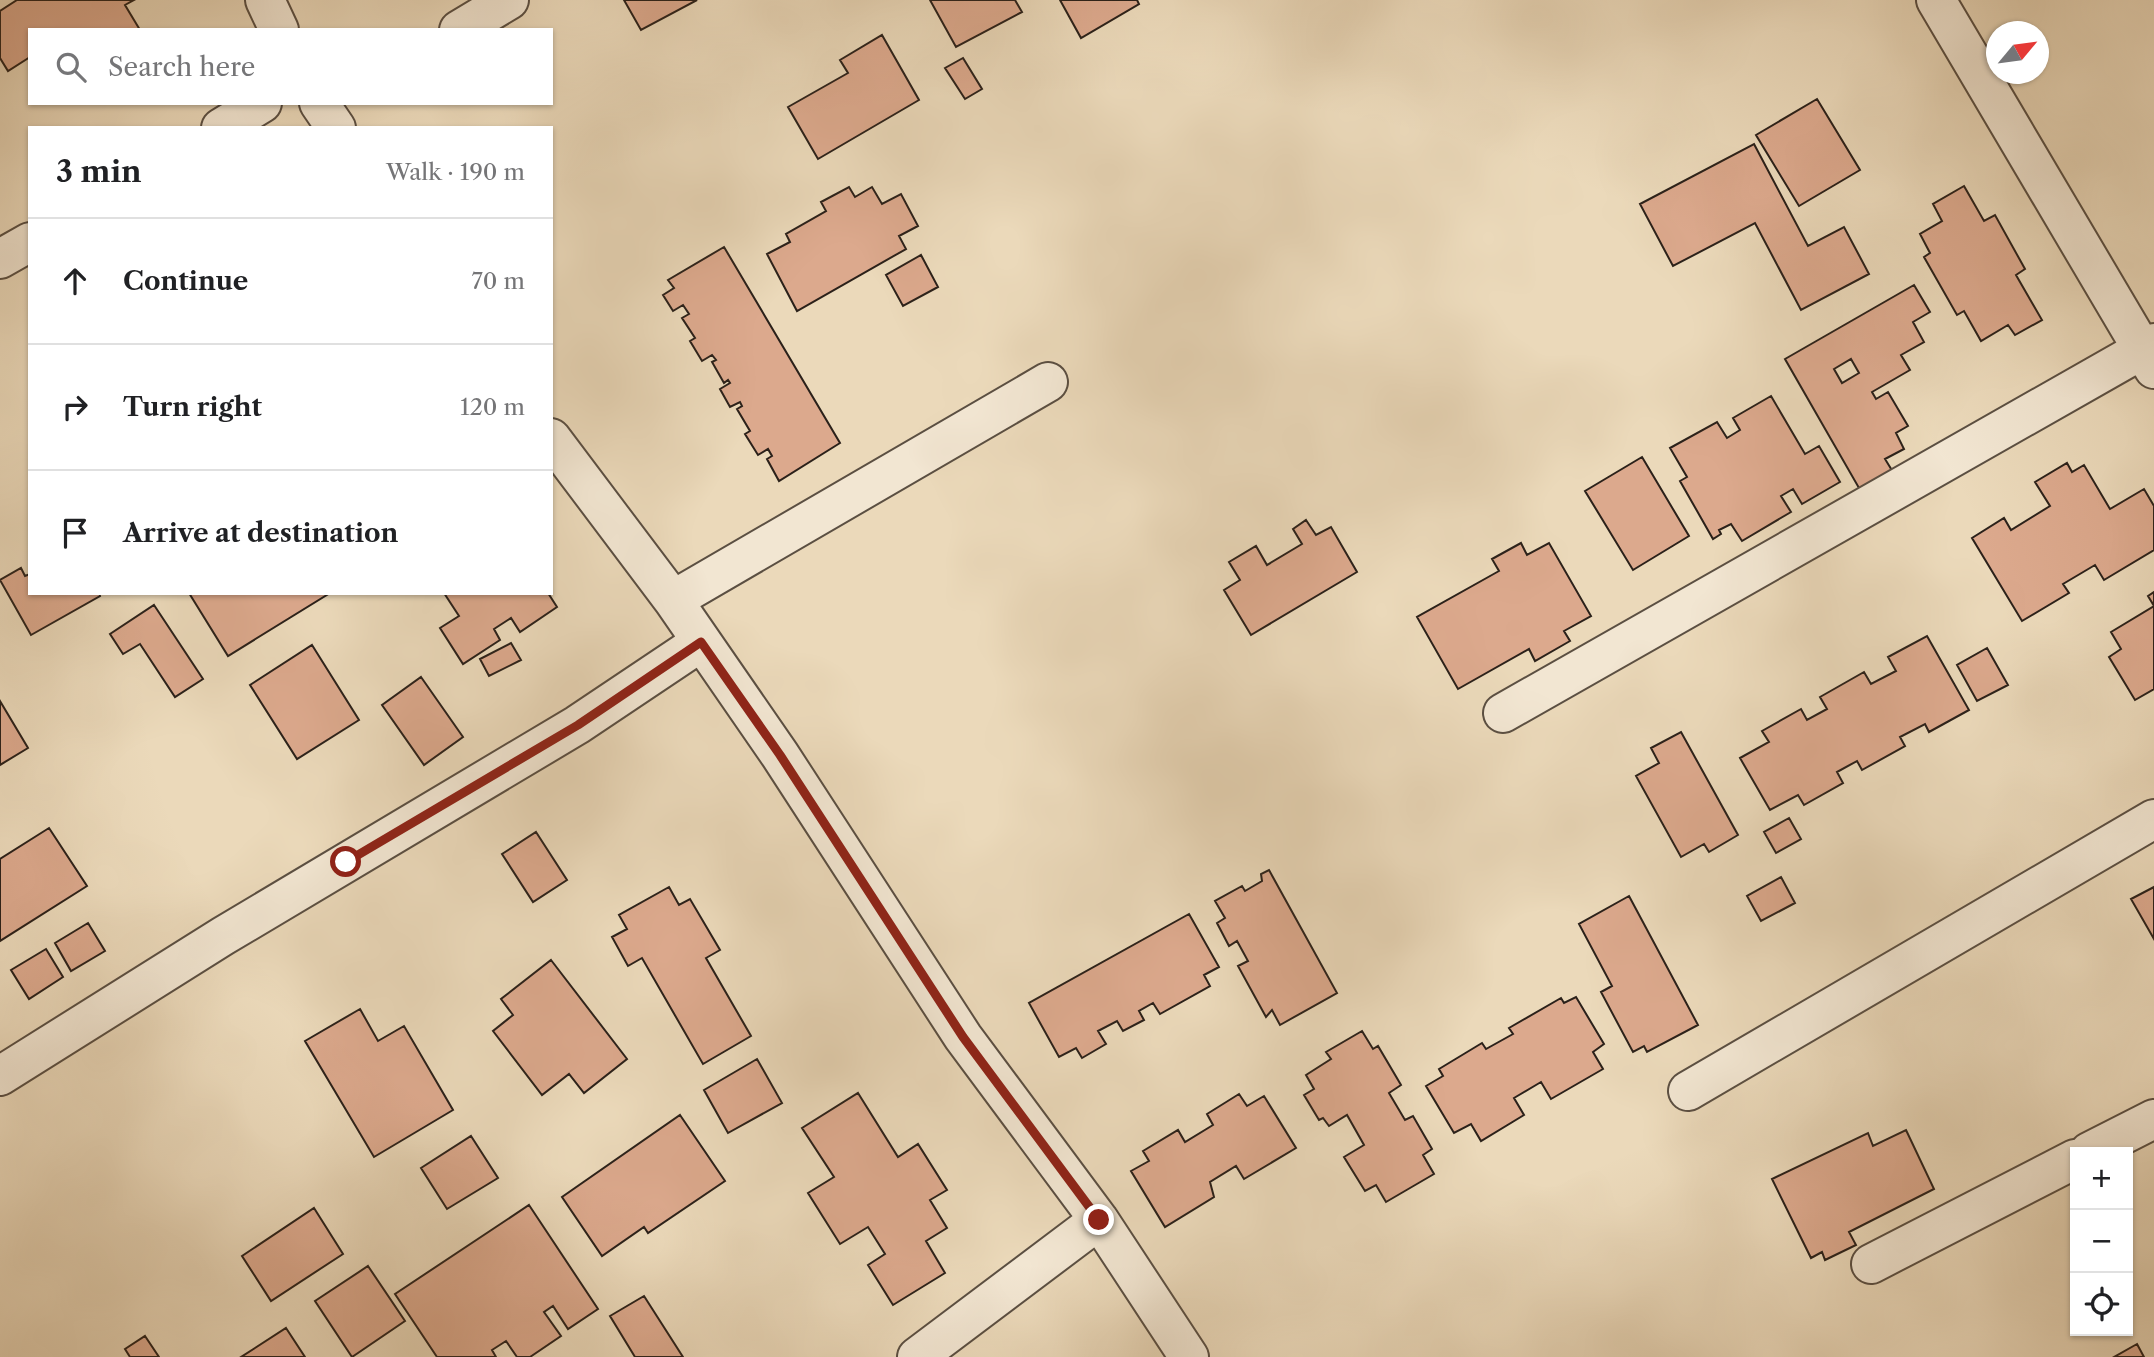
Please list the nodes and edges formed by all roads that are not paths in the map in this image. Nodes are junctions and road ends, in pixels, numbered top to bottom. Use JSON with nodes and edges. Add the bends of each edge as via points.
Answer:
{"nodes":[{"id":1,"x":265,"y":0,"type":"edge"},
{"id":2,"x":509,"y":0,"type":"edge"},
{"id":3,"x":1936,"y":0,"type":"edge"},
{"id":4,"x":278,"y":28,"type":"edge"},
{"id":5,"x":462,"y":28,"type":"edge"},
{"id":6,"x":259,"y":105,"type":"edge"},
{"id":7,"x":224,"y":126,"type":"edge"},
{"id":8,"x":28,"y":243,"type":"edge"},
{"id":9,"x":0,"y":259,"type":"edge"},
{"id":10,"x":2150,"y":354,"type":"edge"},
{"id":11,"x":1048,"y":382,"type":"dead end"},
{"id":12,"x":553,"y":441,"type":"edge"},
{"id":13,"x":673,"y":600,"type":"junction"},
{"id":14,"x":701,"y":642,"type":"junction"},
{"id":15,"x":1503,"y":713,"type":"dead end"},
{"id":16,"x":2154,"y":819,"type":"edge"},
{"id":17,"x":0,"y":1076,"type":"edge"},
{"id":18,"x":1688,"y":1091,"type":"dead end"},
{"id":19,"x":2154,"y":1119,"type":"edge"},
{"id":20,"x":2099,"y":1147,"type":"edge"},
{"id":21,"x":2070,"y":1163,"type":"edge"},
{"id":22,"x":1099,"y":1220,"type":"junction"},
{"id":23,"x":1871,"y":1264,"type":"dead end"},
{"id":24,"x":916,"y":1357,"type":"edge"},
{"id":25,"x":1189,"y":1357,"type":"edge"}],
"edges":[{"from":1,"to":4,"type":"street"},
{"from":2,"to":5,"type":"street"},
{"from":3,"to":10,"type":"street"},
{"from":6,"to":7,"type":"street"},
{"from":8,"to":9,"type":"street"},
{"from":10,"to":15,"type":"street"},
{"from":11,"to":13,"type":"street"},
{"from":12,"to":13,"type":"street"},
{"from":13,"to":14,"type":"street"},
{"from":14,"to":17,"type":"street","via":[[578,725],[234,929]]},
{"from":14,"to":22,"type":"street","via":[[963,1037]]},
{"from":16,"to":18,"type":"street"},
{"from":19,"to":20,"type":"street"},
{"from":21,"to":23,"type":"street"},
{"from":22,"to":24,"type":"street"},
{"from":22,"to":25,"type":"street"}]}
